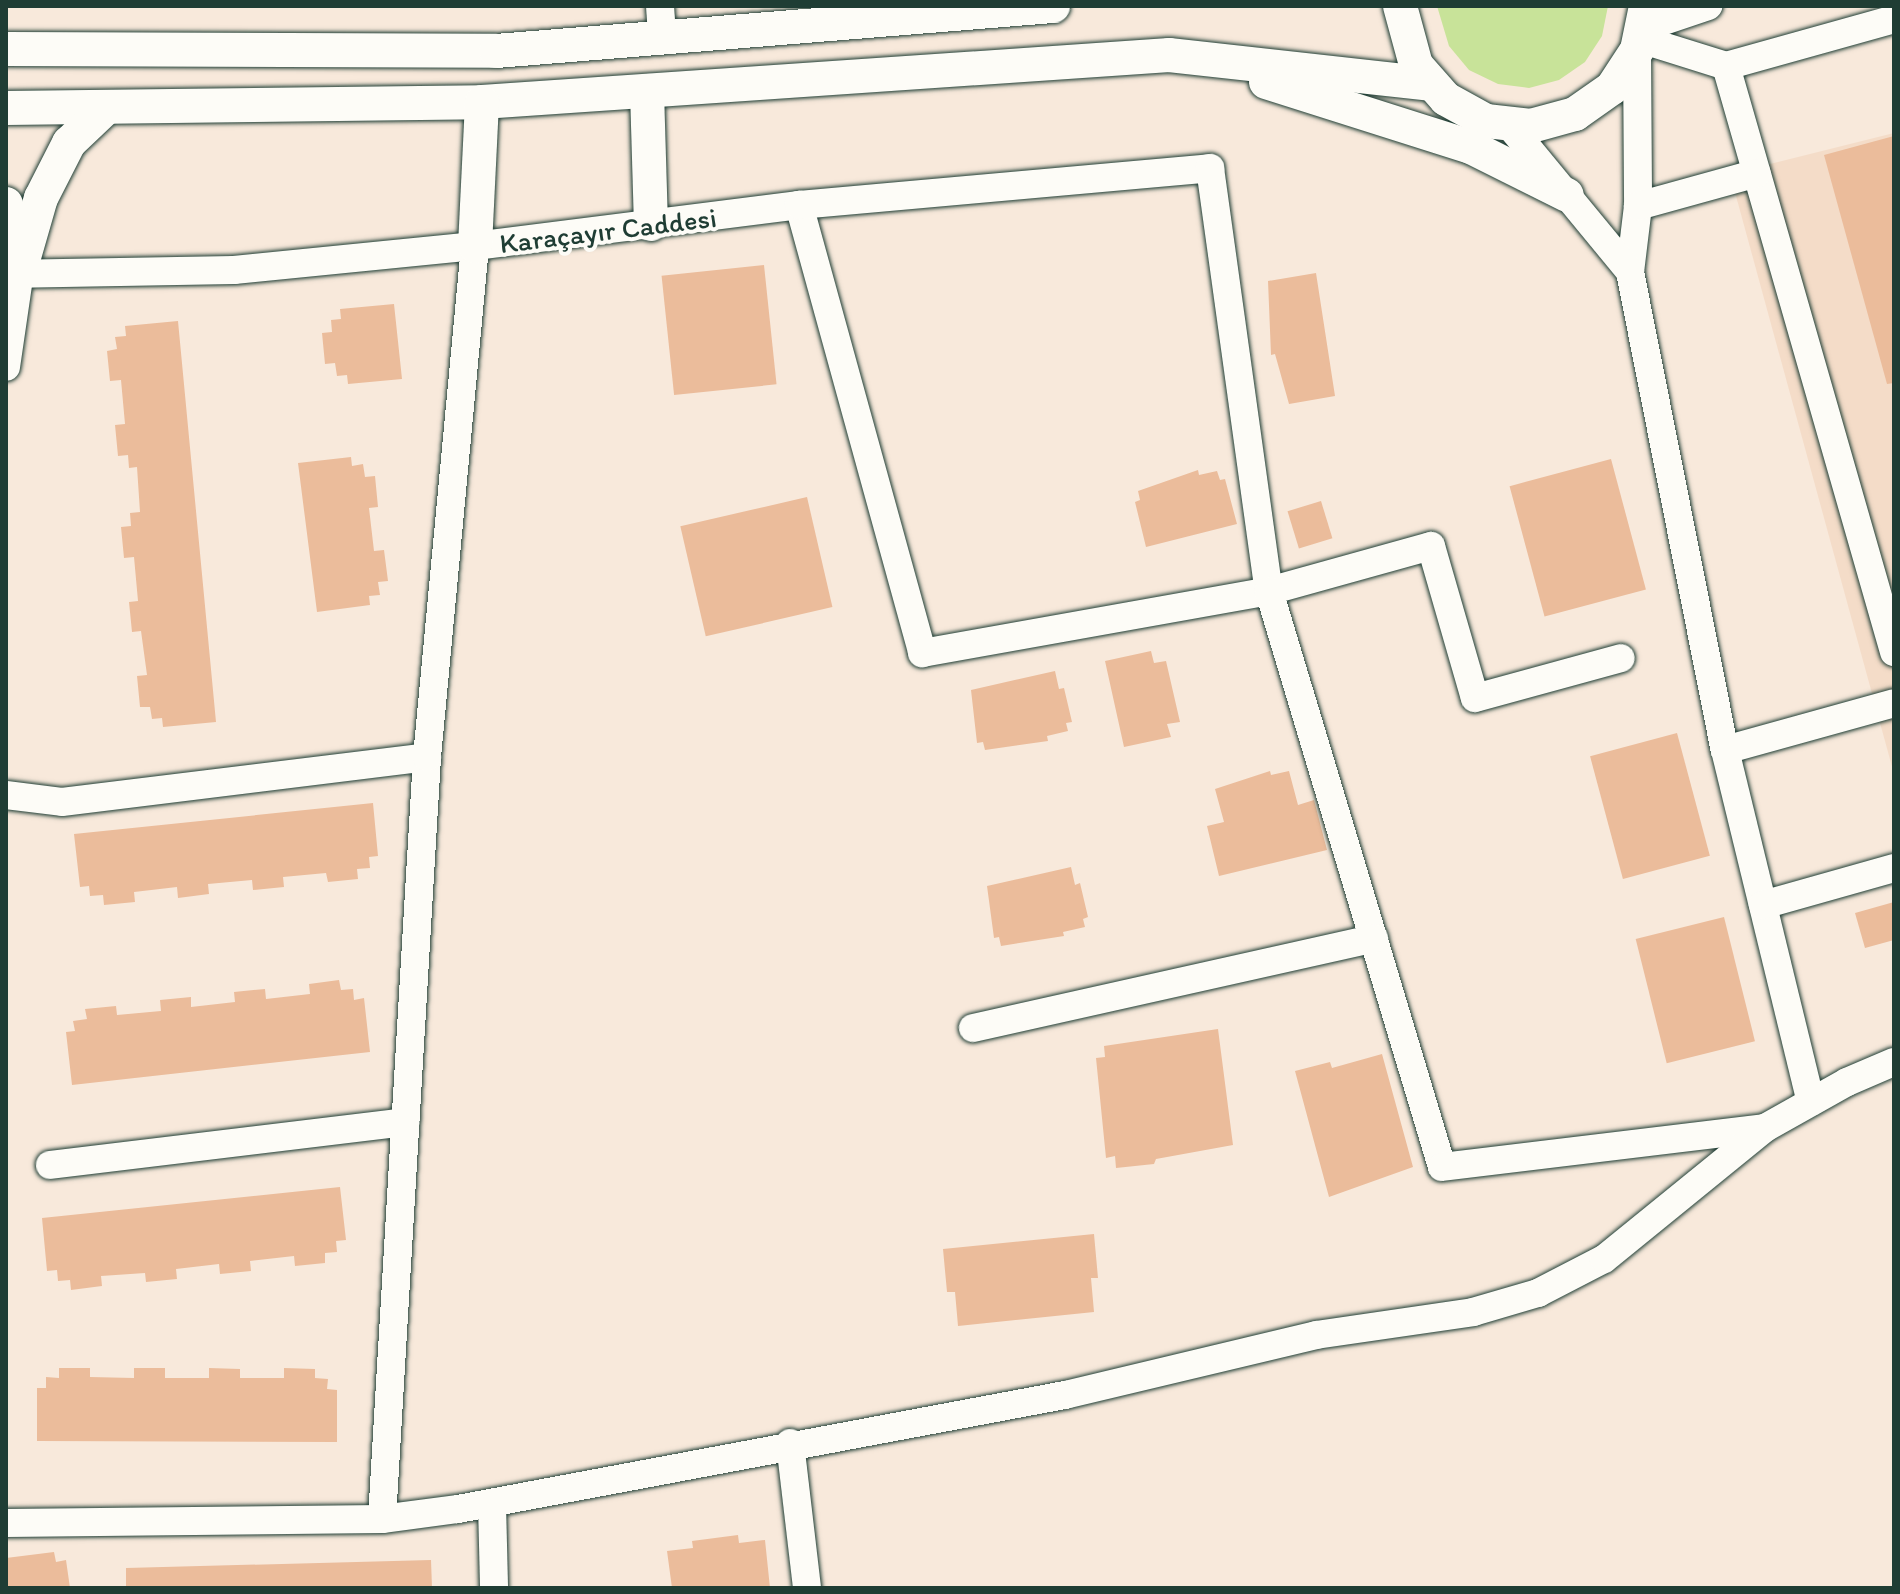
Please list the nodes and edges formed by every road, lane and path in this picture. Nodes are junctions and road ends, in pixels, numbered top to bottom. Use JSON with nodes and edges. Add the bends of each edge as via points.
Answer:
{"nodes":[{"id":1,"x":1053,"y":6,"type":"edge"},
{"id":2,"x":1400,"y":6,"type":"edge"},
{"id":3,"x":1708,"y":6,"type":"edge"},
{"id":4,"x":1894,"y":19,"type":"edge"},
{"id":5,"x":661,"y":22,"type":"edge"},
{"id":6,"x":1641,"y":31,"type":"edge"},
{"id":7,"x":6,"y":49,"type":"edge"},
{"id":8,"x":1169,"y":55,"type":"junction"},
{"id":9,"x":1726,"y":66,"type":"junction"},
{"id":10,"x":1430,"y":84,"type":"junction"},
{"id":11,"x":647,"y":91,"type":"junction"},
{"id":12,"x":482,"y":102,"type":"junction"},
{"id":13,"x":107,"y":107,"type":"junction"},
{"id":14,"x":6,"y":108,"type":"edge"},
{"id":15,"x":1509,"y":125,"type":"junction"},
{"id":16,"x":1757,"y":173,"type":"junction"},
{"id":17,"x":1567,"y":195,"type":"junction"},
{"id":18,"x":6,"y":204,"type":"edge"},
{"id":19,"x":799,"y":205,"type":"junction"},
{"id":20,"x":1638,"y":206,"type":"junction"},
{"id":21,"x":651,"y":224,"type":"junction"},
{"id":22,"x":475,"y":246,"type":"junction"},
{"id":23,"x":13,"y":272,"type":"edge"},
{"id":24,"x":1630,"y":272,"type":"junction"},
{"id":25,"x":6,"y":367,"type":"edge"},
{"id":26,"x":1269,"y":591,"type":"junction"},
{"id":27,"x":1894,"y":652,"type":"edge"},
{"id":28,"x":1621,"y":658,"type":"dead end"},
{"id":29,"x":1894,"y":703,"type":"edge"},
{"id":30,"x":1725,"y":750,"type":"junction"},
{"id":31,"x":427,"y":757,"type":"junction"},
{"id":32,"x":6,"y":795,"type":"edge"},
{"id":33,"x":1894,"y":868,"type":"edge"},
{"id":34,"x":1763,"y":905,"type":"junction"},
{"id":35,"x":1374,"y":938,"type":"junction"},
{"id":36,"x":973,"y":1028,"type":"dead end"},
{"id":37,"x":1894,"y":1062,"type":"edge"},
{"id":38,"x":1811,"y":1102,"type":"junction"},
{"id":39,"x":405,"y":1122,"type":"junction"},
{"id":40,"x":1765,"y":1128,"type":"junction"},
{"id":41,"x":50,"y":1165,"type":"dead end"},
{"id":42,"x":790,"y":1443,"type":"junction"},
{"id":43,"x":492,"y":1504,"type":"junction"},
{"id":44,"x":382,"y":1519,"type":"junction"},
{"id":45,"x":6,"y":1523,"type":"edge"},
{"id":46,"x":494,"y":1588,"type":"edge"},
{"id":47,"x":807,"y":1588,"type":"edge"}],
"edges":[{"from":1,"to":5,"type":"street"},
{"from":2,"to":10,"type":"street","via":[[1407,44]]},
{"from":3,"to":6,"type":"street"},
{"from":4,"to":9,"type":"street"},
{"from":5,"to":7,"type":"street","via":[[496,51]]},
{"from":6,"to":9,"type":"street"},
{"from":6,"to":15,"type":"street","via":[[1612,88],[1554,122]]},
{"from":6,"to":20,"type":"street"},
{"from":8,"to":10,"type":"street"},
{"from":8,"to":11,"type":"street"},
{"from":8,"to":17,"type":"street","via":[[1357,107],[1457,142]]},
{"from":9,"to":16,"type":"street"},
{"from":10,"to":15,"type":"street","via":[[1465,112]]},
{"from":11,"to":12,"type":"street"},
{"from":11,"to":21,"type":"street"},
{"from":12,"to":13,"type":"street"},
{"from":12,"to":22,"type":"street"},
{"from":13,"to":14,"type":"street"},
{"from":13,"to":23,"type":"street","via":[[69,143]]},
{"from":15,"to":17,"type":"street"},
{"from":16,"to":20,"type":"street"},
{"from":16,"to":27,"type":"street"},
{"from":17,"to":24,"type":"street"},
{"from":18,"to":23,"type":"street"},
{"from":19,"to":21,"type":"street","name":"Karaçayır Caddesi"},
{"from":19,"to":26,"type":"street","via":[[922,653]]},
{"from":19,"to":26,"type":"street","name":"Karaçayır Caddesi","via":[[1210,168]]},
{"from":20,"to":24,"type":"street"},
{"from":21,"to":22,"type":"street","name":"Karaçayır Caddesi"},
{"from":22,"to":23,"type":"street","name":"Karaçayır Caddesi","via":[[234,270]]},
{"from":22,"to":31,"type":"street"},
{"from":23,"to":25,"type":"street"},
{"from":24,"to":30,"type":"street"},
{"from":26,"to":28,"type":"street","via":[[1431,546],[1475,698]]},
{"from":26,"to":35,"type":"street"},
{"from":29,"to":30,"type":"street"},
{"from":30,"to":34,"type":"street"},
{"from":31,"to":32,"type":"street","via":[[62,802]]},
{"from":31,"to":39,"type":"street"},
{"from":33,"to":34,"type":"street"},
{"from":34,"to":38,"type":"street"},
{"from":35,"to":36,"type":"street"},
{"from":35,"to":40,"type":"street","via":[[1442,1167]]},
{"from":37,"to":38,"type":"street"},
{"from":38,"to":40,"type":"street"},
{"from":39,"to":41,"type":"street"},
{"from":39,"to":44,"type":"street"},
{"from":40,"to":42,"type":"street","via":[[1604,1259],[1506,1304],[1421,1323],[1316,1335],[1065,1395]]},
{"from":42,"to":43,"type":"street"},
{"from":42,"to":47,"type":"street"},
{"from":43,"to":44,"type":"street"},
{"from":43,"to":46,"type":"street"},
{"from":44,"to":45,"type":"street"}]}
